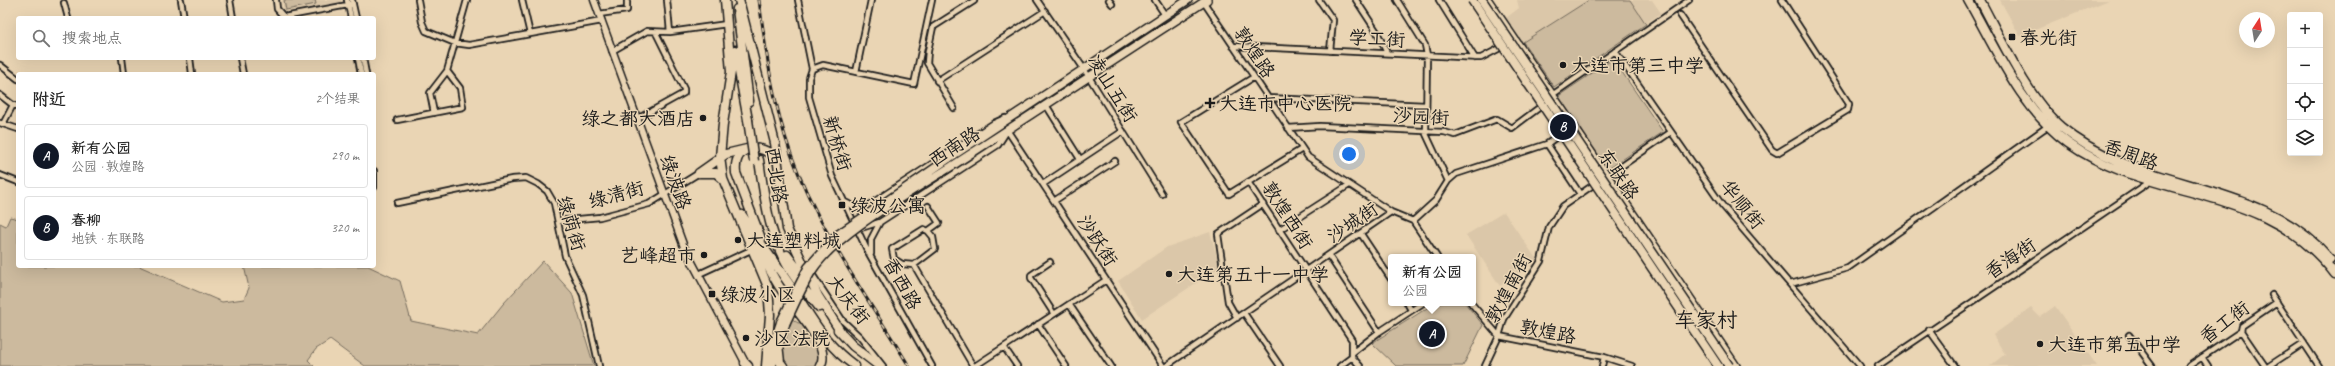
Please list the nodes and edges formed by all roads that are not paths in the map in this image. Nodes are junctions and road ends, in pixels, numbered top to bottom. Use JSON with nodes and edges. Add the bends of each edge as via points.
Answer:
{"nodes":[{"id":1,"x":181,"y":0,"type":"edge"},
{"id":2,"x":230,"y":0,"type":"edge"},
{"id":3,"x":276,"y":0,"type":"edge"},
{"id":4,"x":418,"y":0,"type":"edge"},
{"id":5,"x":467,"y":0,"type":"edge"},
{"id":6,"x":522,"y":0,"type":"edge"},
{"id":7,"x":594,"y":0,"type":"edge"},
{"id":8,"x":627,"y":0,"type":"edge"},
{"id":9,"x":667,"y":0,"type":"edge"},
{"id":10,"x":725,"y":0,"type":"edge"},
{"id":11,"x":736,"y":0,"type":"edge"},
{"id":12,"x":739,"y":0,"type":"edge"},
{"id":13,"x":798,"y":0,"type":"edge"},
{"id":14,"x":871,"y":0,"type":"edge"},
{"id":15,"x":932,"y":0,"type":"edge"},
{"id":16,"x":1037,"y":0,"type":"edge"},
{"id":17,"x":1155,"y":0,"type":"edge"},
{"id":18,"x":1188,"y":0,"type":"edge"},
{"id":19,"x":1319,"y":0,"type":"edge"},
{"id":20,"x":1356,"y":0,"type":"edge"},
{"id":21,"x":1397,"y":0,"type":"edge"},
{"id":22,"x":1439,"y":0,"type":"edge"},
{"id":23,"x":1467,"y":0,"type":"edge"},
{"id":24,"x":1472,"y":0,"type":"edge"},
{"id":25,"x":1482,"y":0,"type":"edge"},
{"id":26,"x":1488,"y":0,"type":"edge"},
{"id":27,"x":1689,"y":0,"type":"edge"},
{"id":28,"x":1782,"y":0,"type":"edge"},
{"id":29,"x":1968,"y":0,"type":"edge"},
{"id":30,"x":1980,"y":0,"type":"edge"},
{"id":31,"x":974,"y":1,"type":"dead end"},
{"id":32,"x":1204,"y":1,"type":"edge"},
{"id":33,"x":350,"y":2,"type":"edge"},
{"id":34,"x":64,"y":3,"type":"dead end"},
{"id":35,"x":1045,"y":11,"type":"junction"},
{"id":36,"x":599,"y":14,"type":"junction"},
{"id":37,"x":1165,"y":15,"type":"junction"},
{"id":38,"x":1680,"y":15,"type":"dead end"},
{"id":39,"x":67,"y":16,"type":"edge"},
{"id":40,"x":184,"y":16,"type":"edge"},
{"id":41,"x":233,"y":16,"type":"edge"},
{"id":42,"x":283,"y":16,"type":"edge"},
{"id":43,"x":288,"y":16,"type":"edge"},
{"id":44,"x":351,"y":16,"type":"edge"},
{"id":45,"x":355,"y":16,"type":"edge"},
{"id":46,"x":602,"y":21,"type":"junction"},
{"id":47,"x":727,"y":24,"type":"junction"},
{"id":48,"x":670,"y":32,"type":"junction"},
{"id":49,"x":656,"y":33,"type":"junction"},
{"id":50,"x":530,"y":34,"type":"junction"},
{"id":51,"x":1514,"y":40,"type":"junction"},
{"id":52,"x":455,"y":43,"type":"junction"},
{"id":53,"x":1233,"y":46,"type":"junction"},
{"id":54,"x":1500,"y":48,"type":"junction"},
{"id":55,"x":612,"y":51,"type":"junction"},
{"id":56,"x":1330,"y":51,"type":"junction"},
{"id":57,"x":1615,"y":51,"type":"junction"},
{"id":58,"x":1387,"y":53,"type":"junction"},
{"id":59,"x":1427,"y":55,"type":"junction"},
{"id":60,"x":1475,"y":58,"type":"junction"},
{"id":61,"x":122,"y":60,"type":"edge"},
{"id":62,"x":190,"y":60,"type":"edge"},
{"id":63,"x":240,"y":60,"type":"edge"},
{"id":64,"x":358,"y":60,"type":"edge"},
{"id":65,"x":363,"y":60,"type":"edge"},
{"id":66,"x":0,"y":65,"type":"edge"},
{"id":67,"x":812,"y":69,"type":"junction"},
{"id":68,"x":1084,"y":69,"type":"junction"},
{"id":69,"x":447,"y":71,"type":"junction"},
{"id":70,"x":124,"y":72,"type":"edge"},
{"id":71,"x":192,"y":72,"type":"edge"},
{"id":72,"x":243,"y":72,"type":"edge"},
{"id":73,"x":361,"y":72,"type":"edge"},
{"id":74,"x":366,"y":72,"type":"edge"},
{"id":75,"x":856,"y":72,"type":"junction"},
{"id":76,"x":1089,"y":76,"type":"junction"},
{"id":77,"x":16,"y":77,"type":"edge"},
{"id":78,"x":1254,"y":77,"type":"junction"},
{"id":79,"x":937,"y":81,"type":"junction"},
{"id":80,"x":0,"y":95,"type":"edge"},
{"id":81,"x":1552,"y":95,"type":"junction"},
{"id":82,"x":1268,"y":98,"type":"junction"},
{"id":83,"x":1046,"y":105,"type":"junction"},
{"id":84,"x":1426,"y":105,"type":"junction"},
{"id":85,"x":15,"y":106,"type":"edge"},
{"id":86,"x":1540,"y":107,"type":"junction"},
{"id":87,"x":954,"y":108,"type":"dead end"},
{"id":88,"x":434,"y":113,"type":"junction"},
{"id":89,"x":1016,"y":114,"type":"junction"},
{"id":90,"x":637,"y":119,"type":"junction"},
{"id":91,"x":397,"y":120,"type":"dead end"},
{"id":92,"x":750,"y":120,"type":"junction"},
{"id":93,"x":2,"y":124,"type":"edge"},
{"id":94,"x":2048,"y":126,"type":"junction"},
{"id":95,"x":16,"y":128,"type":"edge"},
{"id":96,"x":1288,"y":128,"type":"junction"},
{"id":97,"x":1007,"y":130,"type":"junction"},
{"id":98,"x":1123,"y":131,"type":"junction"},
{"id":99,"x":1426,"y":131,"type":"junction"},
{"id":100,"x":1671,"y":132,"type":"junction"},
{"id":101,"x":1559,"y":135,"type":"junction"},
{"id":102,"x":1547,"y":144,"type":"junction"},
{"id":103,"x":747,"y":149,"type":"junction"},
{"id":104,"x":1302,"y":149,"type":"junction"},
{"id":105,"x":720,"y":157,"type":"junction"},
{"id":106,"x":777,"y":159,"type":"junction"},
{"id":107,"x":1080,"y":159,"type":"junction"},
{"id":108,"x":757,"y":161,"type":"junction"},
{"id":109,"x":1115,"y":162,"type":"dead end"},
{"id":110,"x":950,"y":163,"type":"junction"},
{"id":111,"x":699,"y":173,"type":"junction"},
{"id":112,"x":0,"y":175,"type":"edge"},
{"id":113,"x":1606,"y":176,"type":"junction"},
{"id":114,"x":2156,"y":177,"type":"junction"},
{"id":115,"x":723,"y":179,"type":"junction"},
{"id":116,"x":16,"y":181,"type":"edge"},
{"id":117,"x":1448,"y":181,"type":"junction"},
{"id":118,"x":1248,"y":182,"type":"junction"},
{"id":119,"x":1043,"y":184,"type":"junction"},
{"id":120,"x":1349,"y":185,"type":"junction"},
{"id":121,"x":1592,"y":186,"type":"junction"},
{"id":122,"x":664,"y":193,"type":"junction"},
{"id":123,"x":1162,"y":194,"type":"dead end"},
{"id":124,"x":1580,"y":194,"type":"junction"},
{"id":125,"x":731,"y":198,"type":"junction"},
{"id":126,"x":842,"y":200,"type":"junction"},
{"id":127,"x":1054,"y":201,"type":"junction"},
{"id":128,"x":397,"y":203,"type":"dead end"},
{"id":129,"x":1262,"y":204,"type":"junction"},
{"id":130,"x":869,"y":205,"type":"junction"},
{"id":131,"x":928,"y":206,"type":"dead end"},
{"id":132,"x":1391,"y":212,"type":"junction"},
{"id":133,"x":850,"y":213,"type":"joint"},
{"id":134,"x":743,"y":216,"type":"junction"},
{"id":135,"x":558,"y":221,"type":"junction"},
{"id":136,"x":1413,"y":221,"type":"junction"},
{"id":137,"x":880,"y":222,"type":"junction"},
{"id":138,"x":858,"y":229,"type":"junction"},
{"id":139,"x":1279,"y":230,"type":"junction"},
{"id":140,"x":928,"y":231,"type":"junction"},
{"id":141,"x":772,"y":234,"type":"junction"},
{"id":142,"x":1361,"y":234,"type":"junction"},
{"id":143,"x":762,"y":245,"type":"junction"},
{"id":144,"x":795,"y":248,"type":"junction"},
{"id":145,"x":753,"y":249,"type":"junction"},
{"id":146,"x":1435,"y":254,"type":"edge"},
{"id":147,"x":1329,"y":256,"type":"junction"},
{"id":148,"x":872,"y":259,"type":"junction"},
{"id":149,"x":1050,"y":262,"type":"dead end"},
{"id":150,"x":914,"y":265,"type":"junction"},
{"id":151,"x":2335,"y":266,"type":"edge"},
{"id":152,"x":1306,"y":271,"type":"junction"},
{"id":153,"x":698,"y":274,"type":"junction"},
{"id":154,"x":1388,"y":274,"type":"edge"},
{"id":155,"x":2335,"y":274,"type":"edge"},
{"id":156,"x":1106,"y":280,"type":"junction"},
{"id":157,"x":1790,"y":284,"type":"junction"},
{"id":158,"x":2272,"y":295,"type":"dead end"},
{"id":159,"x":818,"y":296,"type":"junction"},
{"id":160,"x":2277,"y":302,"type":"junction"},
{"id":161,"x":1069,"y":304,"type":"junction"},
{"id":162,"x":1409,"y":306,"type":"edge"},
{"id":163,"x":1418,"y":306,"type":"edge"},
{"id":164,"x":1474,"y":306,"type":"edge"},
{"id":165,"x":1411,"y":310,"type":"junction"},
{"id":166,"x":1244,"y":313,"type":"junction"},
{"id":167,"x":1054,"y":314,"type":"junction"},
{"id":168,"x":1237,"y":318,"type":"junction"},
{"id":169,"x":784,"y":322,"type":"junction"},
{"id":170,"x":1038,"y":324,"type":"junction"},
{"id":171,"x":1929,"y":330,"type":"junction"},
{"id":172,"x":2241,"y":331,"type":"junction"},
{"id":173,"x":1378,"y":332,"type":"junction"},
{"id":174,"x":842,"y":334,"type":"junction"},
{"id":175,"x":2129,"y":335,"type":"dead end"},
{"id":176,"x":1499,"y":336,"type":"junction"},
{"id":177,"x":2304,"y":343,"type":"junction"},
{"id":178,"x":778,"y":344,"type":"junction"},
{"id":179,"x":829,"y":345,"type":"junction"},
{"id":180,"x":1004,"y":347,"type":"junction"},
{"id":181,"x":1352,"y":355,"type":"junction"},
{"id":182,"x":1604,"y":357,"type":"junction"},
{"id":183,"x":2202,"y":358,"type":"junction"},
{"id":184,"x":747,"y":365,"type":"edge"},
{"id":185,"x":599,"y":366,"type":"edge"},
{"id":186,"x":766,"y":366,"type":"edge"},
{"id":187,"x":772,"y":366,"type":"edge"},
{"id":188,"x":783,"y":366,"type":"edge"},
{"id":189,"x":820,"y":366,"type":"edge"},
{"id":190,"x":855,"y":366,"type":"edge"},
{"id":191,"x":879,"y":366,"type":"edge"},
{"id":192,"x":883,"y":366,"type":"edge"},
{"id":193,"x":932,"y":366,"type":"edge"},
{"id":194,"x":974,"y":366,"type":"edge"},
{"id":195,"x":1017,"y":366,"type":"edge"},
{"id":196,"x":1066,"y":366,"type":"edge"},
{"id":197,"x":1111,"y":366,"type":"edge"},
{"id":198,"x":1164,"y":366,"type":"edge"},
{"id":199,"x":1280,"y":366,"type":"edge"},
{"id":200,"x":1340,"y":366,"type":"edge"},
{"id":201,"x":1360,"y":366,"type":"edge"},
{"id":202,"x":1485,"y":366,"type":"edge"},
{"id":203,"x":1602,"y":366,"type":"edge"},
{"id":204,"x":1632,"y":366,"type":"edge"},
{"id":205,"x":1713,"y":366,"type":"edge"},
{"id":206,"x":1718,"y":366,"type":"edge"},
{"id":207,"x":1729,"y":366,"type":"edge"},
{"id":208,"x":1736,"y":366,"type":"edge"},
{"id":209,"x":1860,"y":366,"type":"edge"},
{"id":210,"x":1878,"y":366,"type":"edge"},
{"id":211,"x":1955,"y":366,"type":"edge"},
{"id":212,"x":2152,"y":366,"type":"edge"},
{"id":213,"x":2189,"y":366,"type":"edge"},
{"id":214,"x":2208,"y":366,"type":"edge"},
{"id":215,"x":2265,"y":366,"type":"edge"},
{"id":216,"x":2269,"y":366,"type":"edge"},
{"id":217,"x":2319,"y":366,"type":"edge"}],
"edges":[{"from":1,"to":40,"type":"street"},
{"from":2,"to":41,"type":"street"},
{"from":3,"to":42,"type":"street","via":[[277,9]]},
{"from":4,"to":52,"type":"street","via":[[426,31]]},
{"from":5,"to":52,"type":"street"},
{"from":6,"to":50,"type":"street"},
{"from":7,"to":36,"type":"street","name":"绿波路"},
{"from":8,"to":36,"type":"street","via":[[627,10]]},
{"from":9,"to":48,"type":"street"},
{"from":10,"to":47,"type":"highway"},
{"from":10,"to":92,"type":"highway","name":"西北路"},
{"from":11,"to":92,"type":"highway","name":"西北路"},
{"from":12,"to":106,"type":"highway"},
{"from":13,"to":67,"type":"street"},
{"from":14,"to":75,"type":"street"},
{"from":15,"to":75,"type":"street","via":[[914,84]]},
{"from":16,"to":35,"type":"street","name":"凌山五街"},
{"from":17,"to":37,"type":"street"},
{"from":18,"to":37,"type":"main road","name":"西南路"},
{"from":19,"to":56,"type":"street","via":[[1333,20]]},
{"from":20,"to":58,"type":"street"},
{"from":21,"to":59,"type":"street","via":[[1425,45]]},
{"from":22,"to":60,"type":"street"},
{"from":23,"to":54,"type":"main road"},
{"from":24,"to":206,"type":"highway","name":"东联路","bridge":true},
{"from":25,"to":207,"type":"highway","name":"东联路","bridge":true},
{"from":26,"to":51,"type":"main road"},
{"from":27,"to":57,"type":"street"},
{"from":28,"to":38,"type":"street","via":[[1849,104],[1848,110],[1777,153],[1772,150]]},
{"from":29,"to":94,"type":"highway","name":"香周路","via":[[2025,98]]},
{"from":30,"to":114,"type":"highway","name":"香周路","via":[[2032,93],[2060,126],[2100,153]]},
{"from":31,"to":79,"type":"street","via":[[933,27],[927,63]]},
{"from":32,"to":53,"type":"street","name":"敦煌路"},
{"from":32,"to":76,"type":"main road","name":"西南路"},
{"from":33,"to":43,"type":"street"},
{"from":33,"to":44,"type":"street"},
{"from":33,"to":45,"type":"street"},
{"from":34,"to":39,"type":"street"},
{"from":35,"to":68,"type":"street","name":"凌山五街"},
{"from":35,"to":79,"type":"street"},
{"from":36,"to":46,"type":"street","name":"绿波路"},
{"from":37,"to":68,"type":"main road","name":"西南路"},
{"from":46,"to":50,"type":"street"},
{"from":46,"to":55,"type":"street","name":"绿波路"},
{"from":47,"to":48,"type":"street"},
{"from":47,"to":105,"type":"highway","via":[[731,72],[722,124]]},
{"from":48,"to":49,"type":"street"},
{"from":49,"to":55,"type":"street","via":[[647,32]]},
{"from":49,"to":90,"type":"street","via":[[684,88],[684,93]]},
{"from":50,"to":52,"type":"street","via":[[470,45]]},
{"from":51,"to":54,"type":"street","name":"学工街"},
{"from":51,"to":81,"type":"main road"},
{"from":52,"to":69,"type":"street"},
{"from":53,"to":56,"type":"street","name":"学工街"},
{"from":53,"to":78,"type":"street","name":"敦煌路"},
{"from":54,"to":60,"type":"street","name":"学工街","via":[[1481,58]]},
{"from":54,"to":86,"type":"main road"},
{"from":55,"to":90,"type":"street","name":"绿波路"},
{"from":56,"to":58,"type":"street","name":"学工街"},
{"from":57,"to":81,"type":"street"},
{"from":57,"to":100,"type":"street","name":"华顺街"},
{"from":58,"to":59,"type":"street","name":"学工街"},
{"from":59,"to":60,"type":"street","name":"学工街"},
{"from":59,"to":84,"type":"street"},
{"from":61,"to":70,"type":"street"},
{"from":62,"to":71,"type":"street"},
{"from":63,"to":72,"type":"street"},
{"from":64,"to":73,"type":"street"},
{"from":65,"to":74,"type":"street"},
{"from":66,"to":77,"type":"street"},
{"from":67,"to":75,"type":"street","via":[[823,65]]},
{"from":67,"to":126,"type":"street","name":"新桥街","via":[[809,78],[809,98],[832,176]]},
{"from":68,"to":76,"type":"street","name":"凌山五街"},
{"from":68,"to":89,"type":"main road","name":"西南路"},
{"from":69,"to":88,"type":"street","via":[[430,93]]},
{"from":69,"to":88,"type":"street","via":[[460,88],[463,107]]},
{"from":76,"to":83,"type":"main road","name":"西南路"},
{"from":76,"to":98,"type":"street","name":"凌山五街"},
{"from":78,"to":82,"type":"street","name":"敦煌路"},
{"from":78,"to":118,"type":"street","via":[[1182,122],[1229,194]]},
{"from":79,"to":87,"type":"street"},
{"from":80,"to":85,"type":"street"},
{"from":81,"to":113,"type":"main road"},
{"from":82,"to":84,"type":"street"},
{"from":82,"to":96,"type":"street","name":"敦煌路"},
{"from":83,"to":97,"type":"main road","name":"西南路"},
{"from":83,"to":107,"type":"street"},
{"from":84,"to":99,"type":"street"},
{"from":85,"to":93,"type":"street"},
{"from":86,"to":99,"type":"street","name":"沙园街","via":[[1512,128],[1498,119],[1455,134]]},
{"from":86,"to":101,"type":"main road"},
{"from":88,"to":91,"type":"street"},
{"from":89,"to":110,"type":"main road","name":"西南路"},
{"from":89,"to":130,"type":"street","via":[[994,123]]},
{"from":90,"to":122,"type":"street","name":"绿波路"},
{"from":92,"to":108,"type":"highway","name":"西北路"},
{"from":93,"to":95,"type":"street"},
{"from":94,"to":114,"type":"highway","name":"香周路","via":[[2067,142],[2097,160]]},
{"from":94,"to":157,"type":"street","via":[[1848,268]]},
{"from":96,"to":99,"type":"street","name":"沙园街","via":[[1320,126]]},
{"from":96,"to":104,"type":"street","name":"敦煌路"},
{"from":97,"to":110,"type":"main road","name":"西南路"},
{"from":97,"to":119,"type":"street","name":"沙跃街"},
{"from":97,"to":137,"type":"street","via":[[998,145]]},
{"from":98,"to":107,"type":"street"},
{"from":98,"to":123,"type":"street","name":"凌山五街"},
{"from":99,"to":117,"type":"street"},
{"from":100,"to":113,"type":"street","name":"敦煌南街"},
{"from":100,"to":157,"type":"street","name":"华顺街","via":[[1722,205]]},
{"from":101,"to":102,"type":"street"},
{"from":101,"to":121,"type":"main road"},
{"from":102,"to":117,"type":"street","via":[[1456,174]]},
{"from":102,"to":124,"type":"street"},
{"from":103,"to":105,"type":"highway","via":[[733,151]]},
{"from":103,"to":106,"type":"highway","via":[[770,151]]},
{"from":103,"to":143,"type":"highway","via":[[736,163],[736,173]]},
{"from":104,"to":118,"type":"street"},
{"from":104,"to":120,"type":"street","name":"敦煌路","via":[[1308,158]]},
{"from":105,"to":111,"type":"highway"},
{"from":105,"to":115,"type":"highway"},
{"from":106,"to":144,"type":"highway","via":[[787,229]]},
{"from":107,"to":119,"type":"street"},
{"from":108,"to":141,"type":"highway","name":"西北路"},
{"from":108,"to":179,"type":"highway","name":"西北路","via":[[766,230],[802,301]]},
{"from":109,"to":127,"type":"street"},
{"from":110,"to":169,"type":"main road","name":"西南路","bridge":true,"via":[[837,235],[808,267]]},
{"from":111,"to":115,"type":"highway","via":[[716,173]]},
{"from":111,"to":122,"type":"street","name":"绿清街"},
{"from":112,"to":116,"type":"street"},
{"from":113,"to":121,"type":"street","name":"敦煌南街"},
{"from":113,"to":208,"type":"main road"},
{"from":114,"to":151,"type":"highway","name":"香周路","via":[[2239,199],[2272,213],[2312,241]]},
{"from":114,"to":155,"type":"highway","name":"香周路","via":[[2269,218],[2303,241]]},
{"from":114,"to":171,"type":"street","name":"香海街"},
{"from":115,"to":125,"type":"highway"},
{"from":117,"to":136,"type":"street","via":[[1436,200]]},
{"from":118,"to":129,"type":"street","name":"敦煌西街"},
{"from":119,"to":127,"type":"street","name":"沙跃街"},
{"from":120,"to":132,"type":"street","name":"敦煌路"},
{"from":120,"to":139,"type":"street"},
{"from":121,"to":124,"type":"street","name":"敦煌南街"},
{"from":121,"to":205,"type":"main road"},
{"from":122,"to":135,"type":"street","name":"绿清街","via":[[649,204],[600,217]]},
{"from":122,"to":153,"type":"street","name":"绿波路","via":[[684,247]]},
{"from":124,"to":176,"type":"street","name":"敦煌南街","via":[[1563,206],[1549,227],[1541,261],[1504,318]]},
{"from":125,"to":134,"type":"highway"},
{"from":125,"to":145,"type":"highway"},
{"from":126,"to":130,"type":"street","via":[[855,207]]},
{"from":126,"to":133,"type":"street","name":"新桥街"},
{"from":127,"to":156,"type":"street","name":"沙跃街"},
{"from":128,"to":135,"type":"street","name":"绿荫街","via":[[526,178],[547,191],[554,203]]},
{"from":129,"to":139,"type":"street","name":"敦煌西街"},
{"from":129,"to":168,"type":"street","via":[[1218,234],[1228,302]]},
{"from":130,"to":138,"type":"street"},
{"from":131,"to":140,"type":"street","via":[[939,223]]},
{"from":132,"to":136,"type":"street","name":"沙城街"},
{"from":132,"to":142,"type":"street","name":"沙城街"},
{"from":133,"to":138,"type":"street","name":"香西路"},
{"from":134,"to":143,"type":"highway"},
{"from":134,"to":189,"type":"highway","via":[[783,293],[819,342],[823,354]]},
{"from":135,"to":185,"type":"street","name":"绿荫街","via":[[565,256],[582,295]]},
{"from":136,"to":146,"type":"street"},
{"from":137,"to":138,"type":"street"},
{"from":137,"to":148,"type":"street","via":[[871,239]]},
{"from":138,"to":148,"type":"street","name":"香西路"},
{"from":139,"to":152,"type":"street","name":"敦煌西街"},
{"from":140,"to":150,"type":"street","via":[[933,237],[935,249]]},
{"from":140,"to":150,"type":"street","via":[[924,229],[892,249],[892,254],[898,262]]},
{"from":141,"to":159,"type":"highway"},
{"from":141,"to":174,"type":"highway","name":"西北路","via":[[796,279]]},
{"from":142,"to":147,"type":"street","name":"沙城街"},
{"from":142,"to":154,"type":"street"},
{"from":143,"to":179,"type":"highway"},
{"from":144,"to":159,"type":"highway"},
{"from":144,"to":192,"type":"street","name":"大庆街","via":[[838,315]]},
{"from":145,"to":153,"type":"street"},
{"from":145,"to":186,"type":"highway","via":[[764,274],[770,300]]},
{"from":147,"to":152,"type":"street","name":"沙城街"},
{"from":147,"to":173,"type":"street"},
{"from":148,"to":193,"type":"street","name":"香西路"},
{"from":149,"to":167,"type":"street","via":[[1031,275],[1031,278]]},
{"from":150,"to":194,"type":"street"},
{"from":152,"to":166,"type":"street","name":"沙城街"},
{"from":152,"to":181,"type":"street","name":"敦煌西街","via":[[1352,340]]},
{"from":153,"to":184,"type":"street","name":"绿波路"},
{"from":156,"to":161,"type":"street"},
{"from":156,"to":198,"type":"street","name":"沙跃街"},
{"from":157,"to":209,"type":"street","name":"华顺街"},
{"from":158,"to":160,"type":"street"},
{"from":159,"to":174,"type":"highway"},
{"from":160,"to":172,"type":"street","name":"香工街","via":[[2242,326]]},
{"from":160,"to":177,"type":"street"},
{"from":161,"to":167,"type":"street"},
{"from":161,"to":197,"type":"street"},
{"from":162,"to":165,"type":"street"},
{"from":163,"to":165,"type":"street"},
{"from":164,"to":176,"type":"street","name":"敦煌路"},
{"from":165,"to":173,"type":"street"},
{"from":166,"to":168,"type":"street","name":"沙城街"},
{"from":166,"to":199,"type":"street"},
{"from":167,"to":170,"type":"street"},
{"from":168,"to":198,"type":"street","name":"沙城街"},
{"from":169,"to":178,"type":"main road","name":"西南路"},
{"from":169,"to":186,"type":"main road","name":"西南路"},
{"from":170,"to":180,"type":"street"},
{"from":170,"to":196,"type":"street"},
{"from":171,"to":210,"type":"street","name":"香海街"},
{"from":171,"to":211,"type":"street"},
{"from":172,"to":183,"type":"street","name":"香工街"},
{"from":172,"to":215,"type":"street"},
{"from":173,"to":181,"type":"street"},
{"from":174,"to":191,"type":"highway"},
{"from":175,"to":212,"type":"street"},
{"from":176,"to":182,"type":"street","name":"敦煌路"},
{"from":176,"to":202,"type":"street","name":"敦煌南街"},
{"from":177,"to":216,"type":"street"},
{"from":177,"to":217,"type":"street"},
{"from":178,"to":187,"type":"main road","name":"西南路"},
{"from":178,"to":188,"type":"highway","via":[[780,362]]},
{"from":179,"to":190,"type":"highway"},
{"from":180,"to":194,"type":"street"},
{"from":180,"to":195,"type":"street"},
{"from":181,"to":200,"type":"street"},
{"from":181,"to":201,"type":"street"},
{"from":182,"to":203,"type":"street"},
{"from":182,"to":204,"type":"street","name":"敦煌路"},
{"from":183,"to":213,"type":"street","name":"香工街"},
{"from":183,"to":214,"type":"street"}]}
